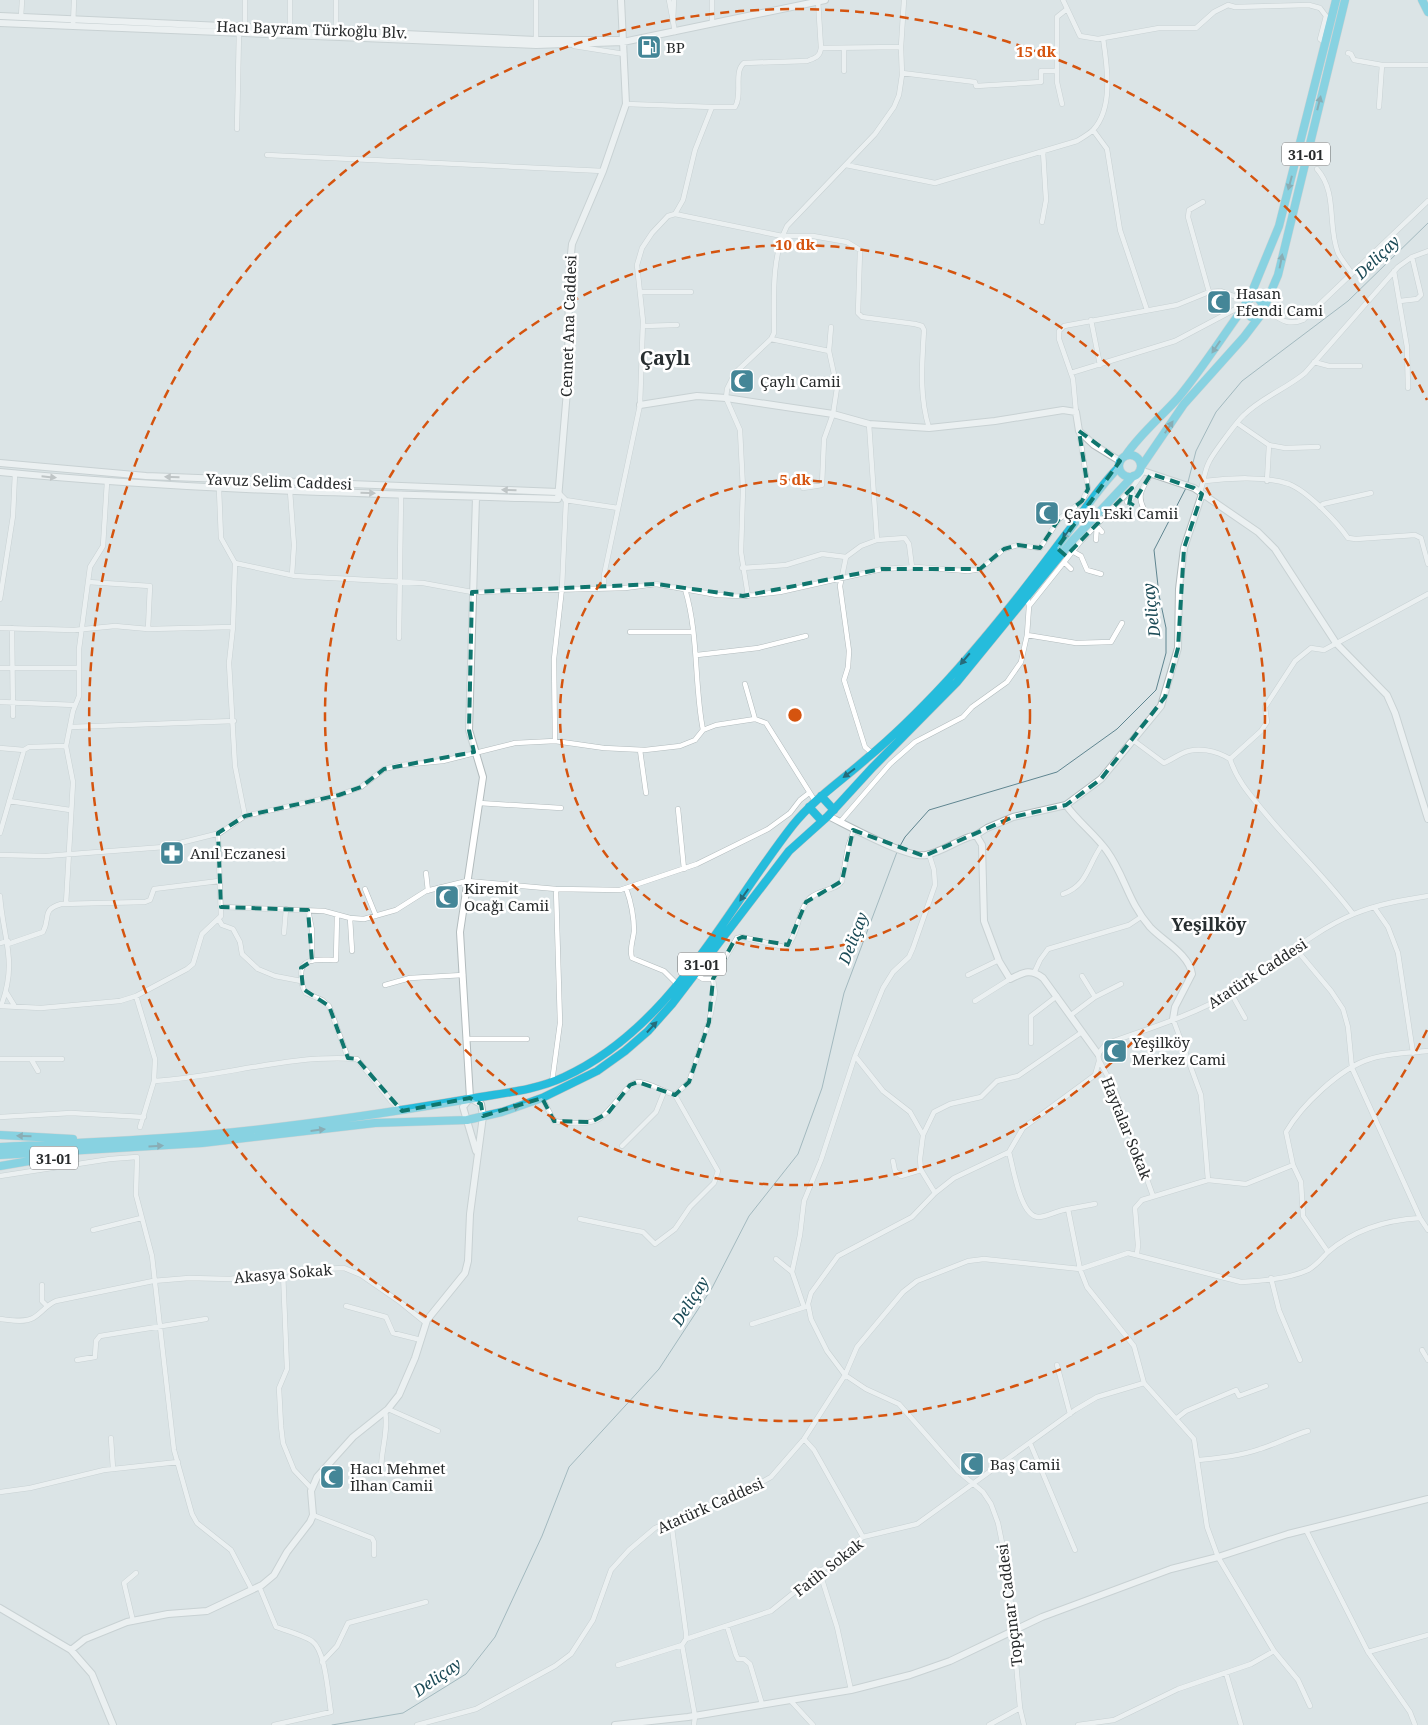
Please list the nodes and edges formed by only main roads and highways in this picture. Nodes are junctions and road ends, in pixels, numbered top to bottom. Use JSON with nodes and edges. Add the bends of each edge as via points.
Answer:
{"nodes":[{"id":1,"x":1336,"y":0,"type":"edge"},
{"id":2,"x":1345,"y":0,"type":"edge"},
{"id":3,"x":1422,"y":0,"type":"edge"},
{"id":4,"x":1428,"y":12,"type":"edge"},
{"id":5,"x":1246,"y":303,"type":"junction"},
{"id":6,"x":1263,"y":310,"type":"junction"},
{"id":7,"x":1126,"y":455,"type":"junction"},
{"id":8,"x":1120,"y":464,"type":"junction"},
{"id":9,"x":1141,"y":469,"type":"junction"},
{"id":10,"x":1133,"y":476,"type":"junction"},
{"id":11,"x":815,"y":801,"type":"junction"},
{"id":12,"x":828,"y":816,"type":"junction"},
{"id":13,"x":0,"y":1135,"type":"edge"},
{"id":14,"x":107,"y":1145,"type":"junction"},
{"id":15,"x":0,"y":1147,"type":"edge"},
{"id":16,"x":0,"y":1155,"type":"edge"},
{"id":17,"x":0,"y":1166,"type":"edge"}],
"edges":[{"from":1,"to":5,"type":"highway","number":"31-01","one_way":true,"via":[[1279,226]]},
{"from":6,"to":2,"type":"highway","number":"31-01","one_way":true,"via":[[1278,275]]},
{"from":3,"to":4,"type":"highway"},
{"from":5,"to":6,"type":"highway","via":[[1258,298]]},
{"from":5,"to":6,"type":"highway","via":[[1246,314],[1251,317]]},
{"from":5,"to":7,"type":"highway","number":"31-01","one_way":true,"via":[[1202,368]]},
{"from":9,"to":6,"type":"highway","number":"31-01","one_way":true,"via":[[1184,404],[1244,338]]},
{"from":7,"to":8,"type":"highway"},
{"from":7,"to":9,"type":"highway","via":[[1138,458]]},
{"from":8,"to":10,"type":"highway","via":[[1124,475]]},
{"from":8,"to":11,"type":"highway","number":"31-01","one_way":true,"via":[[950,678],[873,754]]},
{"from":9,"to":10,"type":"highway"},
{"from":10,"to":12,"type":"highway","number":"31-01","via":[[1072,541],[1028,602],[957,682]]},
{"from":11,"to":12,"type":"highway"},
{"from":11,"to":12,"type":"highway"},
{"from":11,"to":14,"type":"highway","number":"31-01","one_way":true,"via":[[677,984],[642,1025],[591,1064],[552,1083],[402,1111]]},
{"from":14,"to":12,"type":"highway","number":"31-01","one_way":true,"via":[[202,1143],[375,1123],[467,1120],[542,1098],[597,1071],[648,1031],[789,851]]},
{"from":14,"to":13,"type":"highway","number":"31-01","one_way":true},
{"from":14,"to":15,"type":"highway"},
{"from":14,"to":16,"type":"highway"},
{"from":14,"to":17,"type":"highway","number":"31-01"}]}
